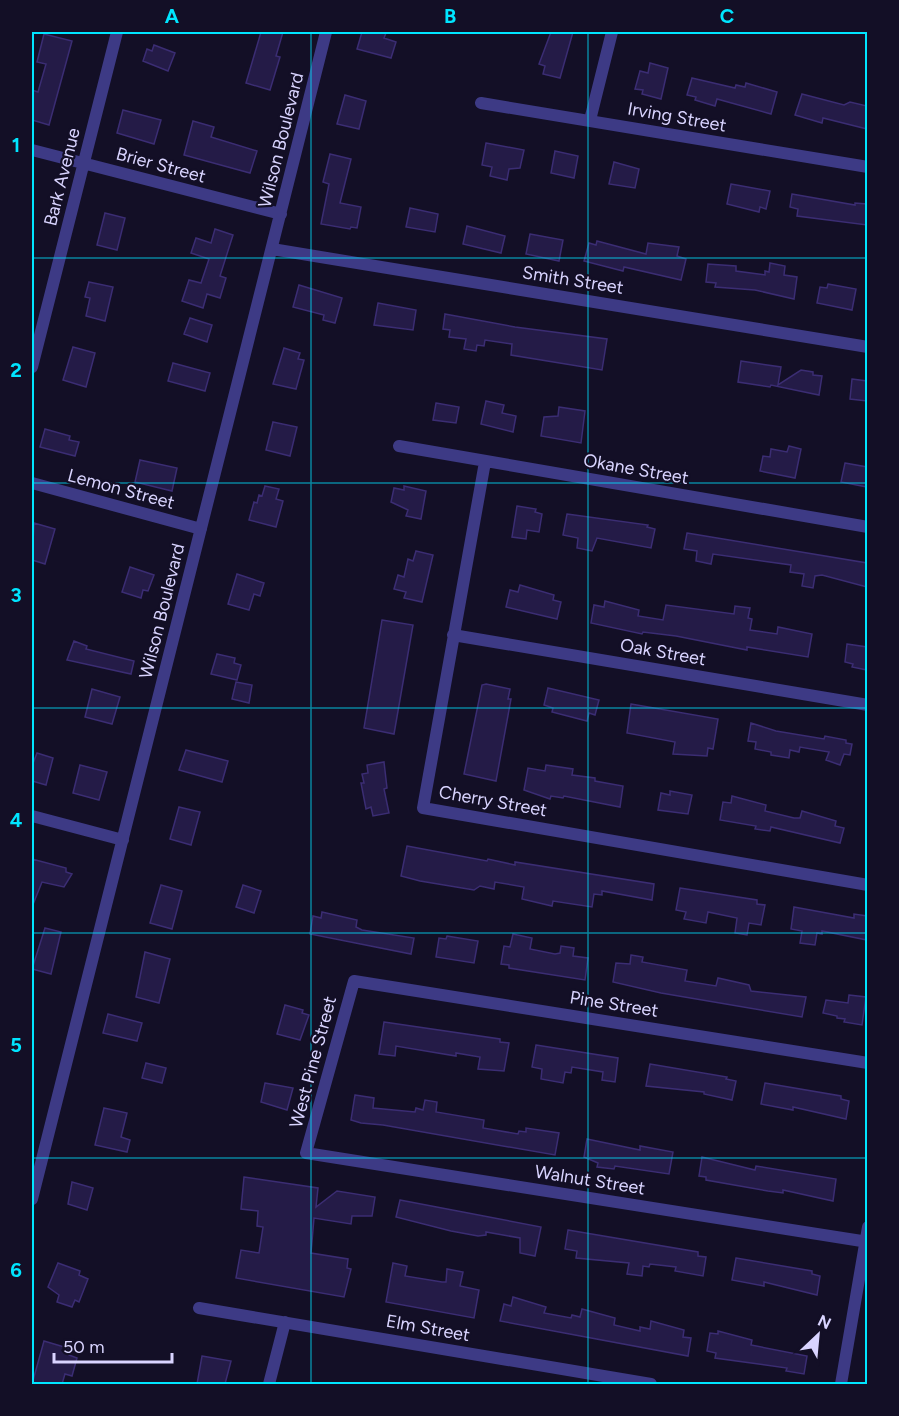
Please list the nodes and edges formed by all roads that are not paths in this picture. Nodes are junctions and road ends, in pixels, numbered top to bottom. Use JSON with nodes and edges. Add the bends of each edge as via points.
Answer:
{"nodes":[{"id":1,"x":117,"y":32,"type":"edge"},
{"id":2,"x":326,"y":32,"type":"edge"},
{"id":3,"x":612,"y":32,"type":"edge"},
{"id":4,"x":481,"y":103,"type":"dead end"},
{"id":5,"x":590,"y":120,"type":"junction"},
{"id":6,"x":32,"y":150,"type":"edge"},
{"id":7,"x":84,"y":163,"type":"junction"},
{"id":8,"x":867,"y":167,"type":"edge"},
{"id":9,"x":281,"y":214,"type":"junction"},
{"id":10,"x":272,"y":249,"type":"junction"},
{"id":11,"x":867,"y":346,"type":"edge"},
{"id":12,"x":32,"y":367,"type":"edge"},
{"id":13,"x":399,"y":446,"type":"dead end"},
{"id":14,"x":485,"y":462,"type":"junction"},
{"id":15,"x":32,"y":483,"type":"edge"},
{"id":16,"x":867,"y":527,"type":"edge"},
{"id":17,"x":201,"y":529,"type":"junction"},
{"id":18,"x":453,"y":635,"type":"junction"},
{"id":19,"x":867,"y":705,"type":"edge"},
{"id":20,"x":32,"y":816,"type":"edge"},
{"id":21,"x":123,"y":840,"type":"junction"},
{"id":22,"x":867,"y":885,"type":"edge"},
{"id":23,"x":354,"y":981,"type":"joint"},
{"id":24,"x":867,"y":1063,"type":"edge"},
{"id":25,"x":38,"y":1151,"type":"edge"},
{"id":26,"x":306,"y":1153,"type":"joint"},
{"id":27,"x":32,"y":1200,"type":"edge"},
{"id":28,"x":867,"y":1227,"type":"edge"},
{"id":29,"x":866,"y":1242,"type":"edge"},
{"id":30,"x":199,"y":1308,"type":"dead end"},
{"id":31,"x":285,"y":1322,"type":"junction"},
{"id":32,"x":269,"y":1384,"type":"edge"},
{"id":33,"x":651,"y":1384,"type":"edge"},
{"id":34,"x":841,"y":1384,"type":"edge"}],
"edges":[{"from":1,"to":7,"type":"street","name":"Bark Avenue"},
{"from":2,"to":9,"type":"street","name":"Wilson Boulevard"},
{"from":3,"to":5,"type":"street"},
{"from":4,"to":5,"type":"street","name":"Irving Street"},
{"from":5,"to":8,"type":"street","name":"Irving Street"},
{"from":6,"to":7,"type":"street","name":"Brier Street"},
{"from":7,"to":9,"type":"street","name":"Brier Street"},
{"from":7,"to":12,"type":"street","name":"Bark Avenue"},
{"from":9,"to":10,"type":"street","name":"Wilson Boulevard"},
{"from":10,"to":11,"type":"street","name":"Smith Street"},
{"from":10,"to":17,"type":"street","name":"Wilson Boulevard"},
{"from":13,"to":14,"type":"street","name":"Okane Street"},
{"from":14,"to":16,"type":"street","name":"Okane Street"},
{"from":14,"to":18,"type":"street","name":"Cherry Street"},
{"from":15,"to":17,"type":"street","name":"Lemon Street"},
{"from":17,"to":21,"type":"street","name":"Wilson Boulevard"},
{"from":18,"to":19,"type":"street","name":"Oak Street"},
{"from":18,"to":22,"type":"street","name":"Cherry Street","via":[[423,808]]},
{"from":20,"to":21,"type":"street"},
{"from":21,"to":25,"type":"street","name":"Wilson Boulevard"},
{"from":23,"to":24,"type":"street","name":"Pine Street"},
{"from":23,"to":26,"type":"street","name":"West Pine Street"},
{"from":25,"to":27,"type":"street","name":"Wilson Boulevard"},
{"from":26,"to":29,"type":"street","name":"Walnut Street"},
{"from":28,"to":29,"type":"street"},
{"from":29,"to":34,"type":"street"},
{"from":30,"to":31,"type":"street","name":"Elm Street"},
{"from":31,"to":32,"type":"street"},
{"from":31,"to":33,"type":"street","name":"Elm Street"}]}
